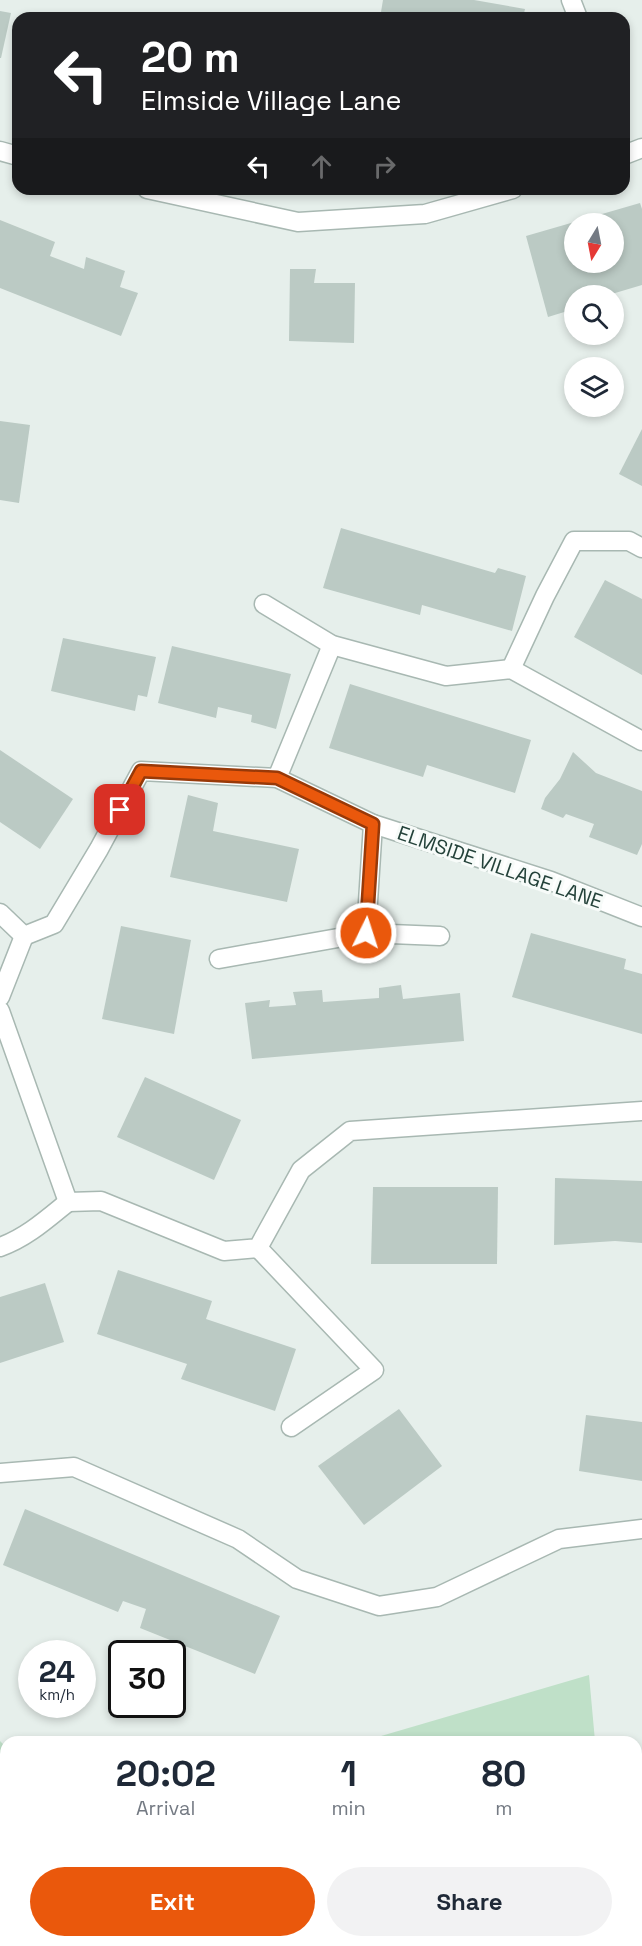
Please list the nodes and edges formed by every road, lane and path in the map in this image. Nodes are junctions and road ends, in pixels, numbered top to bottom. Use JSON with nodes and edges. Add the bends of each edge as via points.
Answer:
{"nodes":[{"id":1,"x":174,"y":195,"type":"edge"},
{"id":2,"x":492,"y":195,"type":"edge"},
{"id":3,"x":642,"y":548,"type":"edge"},
{"id":4,"x":264,"y":604,"type":"dead end"},
{"id":5,"x":332,"y":645,"type":"junction"},
{"id":6,"x":511,"y":669,"type":"junction"},
{"id":7,"x":642,"y":741,"type":"edge"},
{"id":8,"x":277,"y":778,"type":"junction"},
{"id":9,"x":373,"y":824,"type":"junction"},
{"id":10,"x":0,"y":913,"type":"edge"},
{"id":11,"x":642,"y":917,"type":"edge"},
{"id":12,"x":366,"y":933,"type":"junction"},
{"id":13,"x":24,"y":936,"type":"junction"},
{"id":14,"x":440,"y":936,"type":"dead end"},
{"id":15,"x":219,"y":959,"type":"dead end"},
{"id":16,"x":0,"y":997,"type":"edge"},
{"id":17,"x":0,"y":1011,"type":"edge"},
{"id":18,"x":642,"y":1111,"type":"edge"},
{"id":19,"x":68,"y":1202,"type":"junction"},
{"id":20,"x":0,"y":1247,"type":"edge"},
{"id":21,"x":258,"y":1248,"type":"junction"},
{"id":22,"x":291,"y":1428,"type":"dead end"},
{"id":23,"x":0,"y":1473,"type":"edge"},
{"id":24,"x":642,"y":1529,"type":"edge"}],
"edges":[{"from":1,"to":2,"type":"street","via":[[298,222],[425,214]]},
{"from":3,"to":6,"type":"street","via":[[629,541],[574,541]]},
{"from":4,"to":5,"type":"street"},
{"from":5,"to":6,"type":"street","via":[[446,676]]},
{"from":5,"to":8,"type":"street"},
{"from":6,"to":7,"type":"street"},
{"from":8,"to":9,"type":"street","name":"ELMSIDE VILLAGE LANE"},
{"from":8,"to":13,"type":"street","name":"ELMSIDE VILLAGE LANE","via":[[141,771],[54,924]]},
{"from":9,"to":11,"type":"street","name":"ELMSIDE VILLAGE LANE","via":[[551,881]]},
{"from":9,"to":12,"type":"street"},
{"from":10,"to":13,"type":"street"},
{"from":12,"to":14,"type":"street"},
{"from":12,"to":15,"type":"street"},
{"from":13,"to":16,"type":"street"},
{"from":17,"to":19,"type":"street"},
{"from":18,"to":21,"type":"street","via":[[350,1131],[301,1170]]},
{"from":19,"to":20,"type":"street","via":[[44,1222]]},
{"from":19,"to":21,"type":"street","via":[[101,1201],[224,1251]]},
{"from":21,"to":22,"type":"street","via":[[374,1370]]},
{"from":23,"to":24,"type":"street","via":[[74,1467],[238,1539],[297,1579],[379,1606],[437,1597],[560,1539]]}]}
